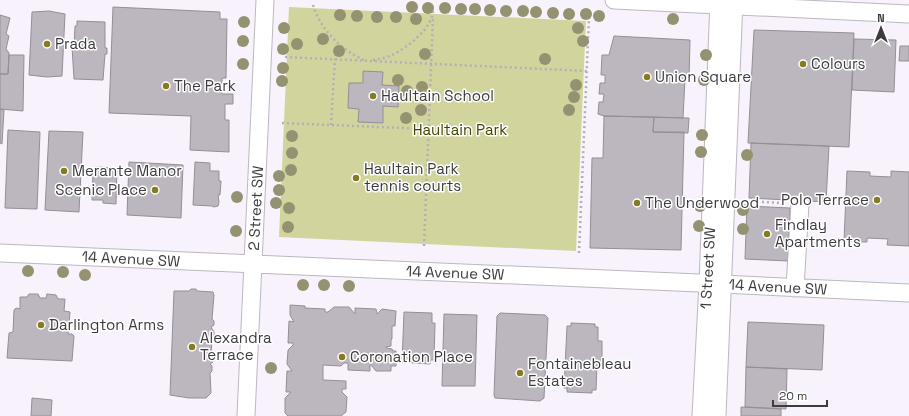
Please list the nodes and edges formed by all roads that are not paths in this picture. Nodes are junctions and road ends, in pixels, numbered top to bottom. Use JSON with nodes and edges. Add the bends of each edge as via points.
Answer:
{"nodes":[{"id":1,"x":265,"y":0,"type":"edge"},
{"id":2,"x":614,"y":0,"type":"edge"},
{"id":3,"x":726,"y":3,"type":"edge"},
{"id":4,"x":909,"y":14,"type":"edge"},
{"id":5,"x":800,"y":204,"type":"road end"},
{"id":6,"x":0,"y":253,"type":"edge"},
{"id":7,"x":254,"y":264,"type":"junction"},
{"id":8,"x":715,"y":284,"type":"junction"},
{"id":9,"x":796,"y":288,"type":"junction"},
{"id":10,"x":909,"y":293,"type":"edge"},
{"id":11,"x":246,"y":416,"type":"edge"},
{"id":12,"x":701,"y":416,"type":"edge"},
{"id":13,"x":717,"y":416,"type":"edge"}],
"edges":[{"from":1,"to":7,"type":"street","name":"2 Street SW"},
{"from":2,"to":3,"type":"street"},
{"from":3,"to":4,"type":"street"},
{"from":3,"to":8,"type":"street","name":"1 Street SW"},
{"from":5,"to":9,"type":"street"},
{"from":6,"to":7,"type":"street","name":"14 Avenue SW"},
{"from":7,"to":8,"type":"street","name":"14 Avenue SW"},
{"from":7,"to":11,"type":"street","name":"2 Street SW"},
{"from":8,"to":9,"type":"street","name":"14 Avenue SW"},
{"from":8,"to":12,"type":"street","name":"1 Street SW"},
{"from":8,"to":13,"type":"street","name":"1 Street SW"},
{"from":9,"to":10,"type":"street","name":"14 Avenue SW"}]}
